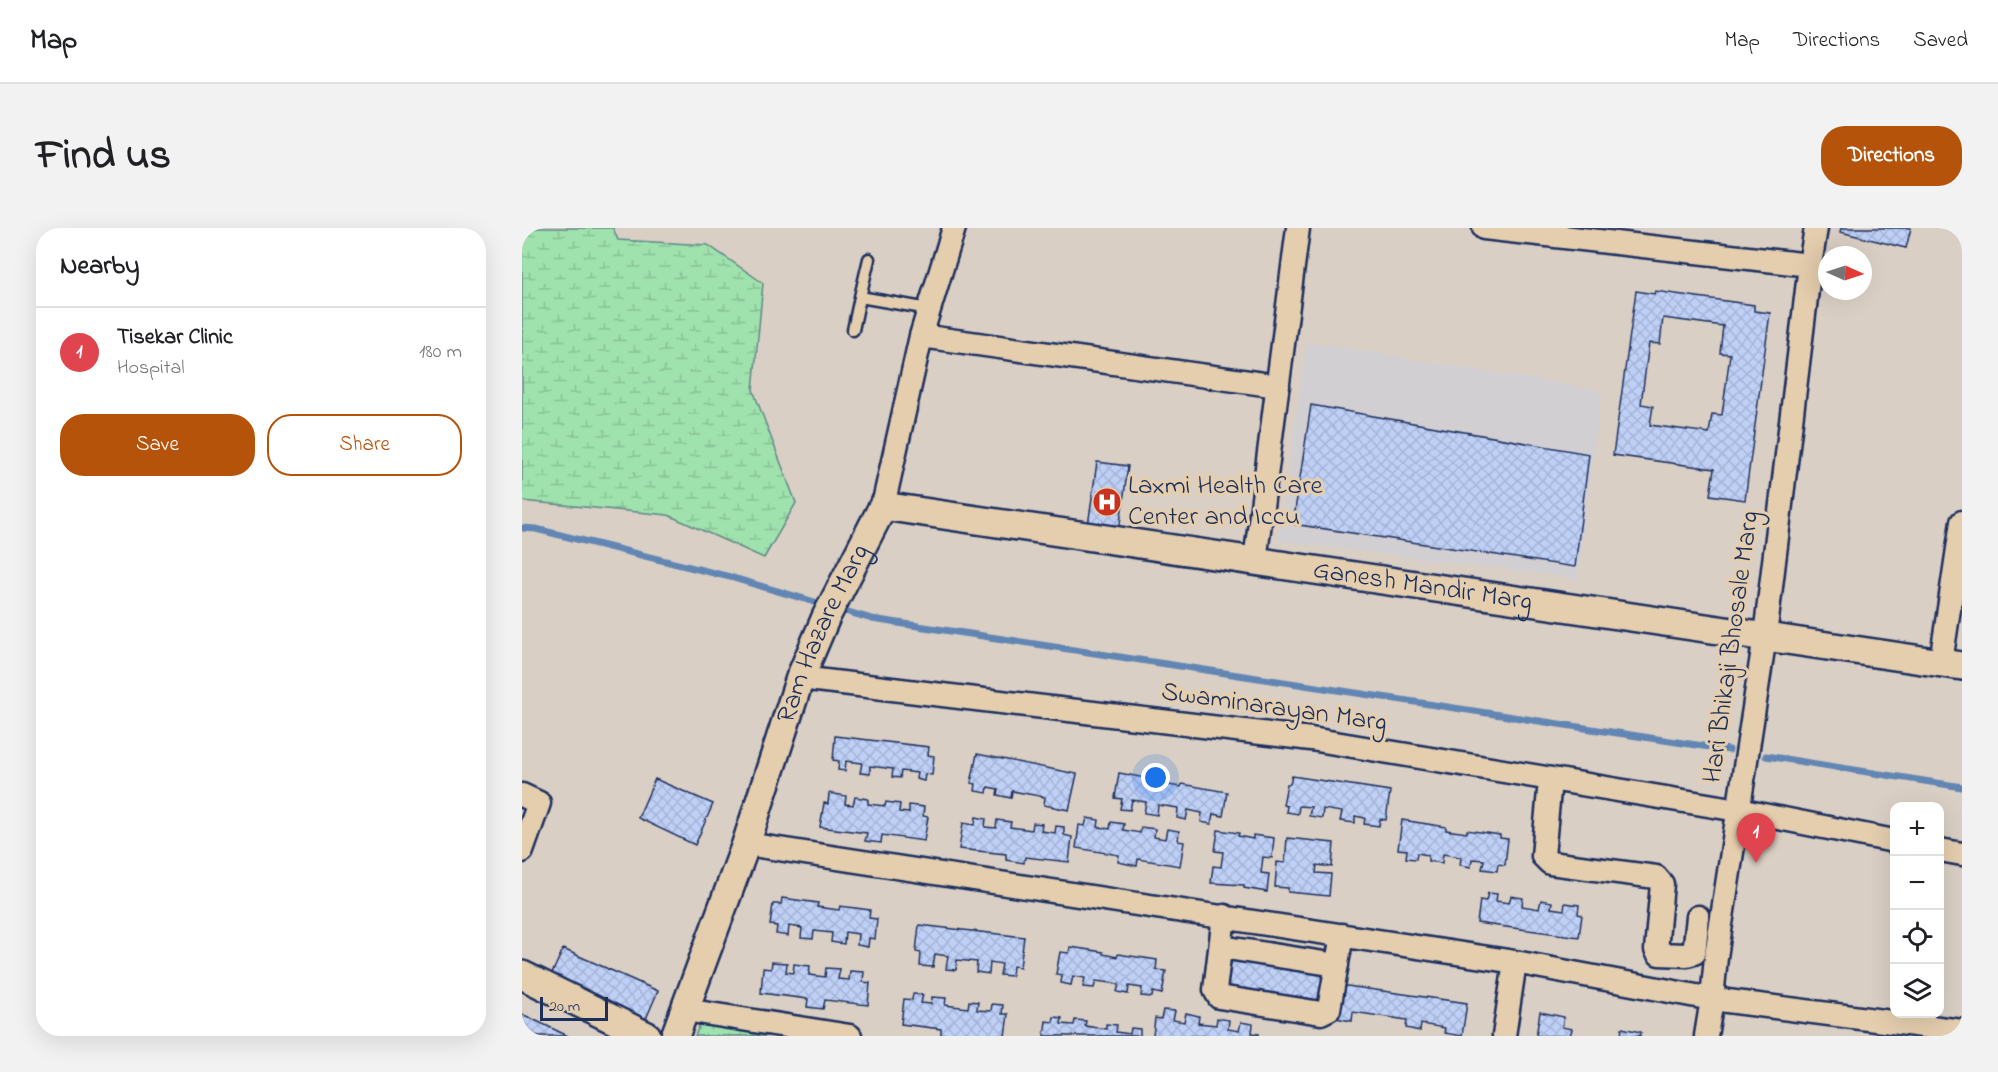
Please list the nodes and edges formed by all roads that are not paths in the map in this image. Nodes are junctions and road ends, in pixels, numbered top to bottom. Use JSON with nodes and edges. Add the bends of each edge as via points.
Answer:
{"nodes":[{"id":1,"x":954,"y":228,"type":"edge"},
{"id":2,"x":1298,"y":228,"type":"edge"},
{"id":3,"x":1484,"y":228,"type":"edge"},
{"id":4,"x":1816,"y":228,"type":"edge"},
{"id":5,"x":869,"y":259,"type":"dead end"},
{"id":6,"x":1810,"y":265,"type":"junction"},
{"id":7,"x":860,"y":297,"type":"junction"},
{"id":8,"x":929,"y":309,"type":"junction"},
{"id":9,"x":853,"y":330,"type":"dead end"},
{"id":10,"x":921,"y":336,"type":"junction"},
{"id":11,"x":1278,"y":386,"type":"junction"},
{"id":12,"x":883,"y":506,"type":"junction"},
{"id":13,"x":1962,"y":522,"type":"edge"},
{"id":14,"x":1255,"y":561,"type":"junction"},
{"id":15,"x":1765,"y":636,"type":"junction"},
{"id":16,"x":1951,"y":664,"type":"edge"},
{"id":17,"x":800,"y":678,"type":"junction"},
{"id":18,"x":1550,"y":780,"type":"junction"},
{"id":19,"x":522,"y":795,"type":"edge"},
{"id":20,"x":1738,"y":810,"type":"junction"},
{"id":21,"x":1890,"y":840,"type":"edge"},
{"id":22,"x":746,"y":844,"type":"junction"},
{"id":23,"x":522,"y":851,"type":"edge"},
{"id":24,"x":1944,"y":851,"type":"edge"},
{"id":25,"x":1962,"y":854,"type":"edge"},
{"id":26,"x":1232,"y":917,"type":"junction"},
{"id":27,"x":1698,"y":917,"type":"dead end"},
{"id":28,"x":1331,"y":933,"type":"junction"},
{"id":29,"x":1695,"y":940,"type":"junction"},
{"id":30,"x":1718,"y":943,"type":"junction"},
{"id":31,"x":1228,"y":948,"type":"junction"},
{"id":32,"x":1515,"y":962,"type":"junction"},
{"id":33,"x":1327,"y":964,"type":"junction"},
{"id":34,"x":522,"y":975,"type":"edge"},
{"id":35,"x":1712,"y":999,"type":"junction"},
{"id":36,"x":686,"y":1010,"type":"junction"},
{"id":37,"x":1962,"y":1031,"type":"edge"},
{"id":38,"x":647,"y":1036,"type":"edge"},
{"id":39,"x":675,"y":1036,"type":"edge"},
{"id":40,"x":850,"y":1036,"type":"edge"},
{"id":41,"x":1504,"y":1036,"type":"edge"},
{"id":42,"x":1706,"y":1036,"type":"edge"}],
"edges":[{"from":1,"to":8,"type":"street","name":"Ram Hazare Marg"},
{"from":2,"to":11,"type":"street"},
{"from":3,"to":6,"type":"street"},
{"from":4,"to":6,"type":"street","name":"Hari Bhikaji Bhosale Marg"},
{"from":5,"to":7,"type":"lane"},
{"from":6,"to":15,"type":"street","name":"Hari Bhikaji Bhosale Marg"},
{"from":7,"to":8,"type":"lane"},
{"from":7,"to":9,"type":"lane"},
{"from":8,"to":10,"type":"street","name":"Ram Hazare Marg"},
{"from":10,"to":11,"type":"street"},
{"from":10,"to":12,"type":"street","name":"Ram Hazare Marg"},
{"from":11,"to":14,"type":"street"},
{"from":12,"to":14,"type":"street","name":"Ganesh Mandir Marg"},
{"from":12,"to":17,"type":"street","name":"Ram Hazare Marg","via":[[826,617]]},
{"from":13,"to":16,"type":"street"},
{"from":14,"to":15,"type":"street","name":"Ganesh Mandir Marg"},
{"from":15,"to":16,"type":"street","name":"Ganesh Mandir Marg"},
{"from":15,"to":20,"type":"street","name":"Hari Bhikaji Bhosale Marg"},
{"from":17,"to":18,"type":"street","name":"Swaminarayan Marg","via":[[1311,739]]},
{"from":17,"to":22,"type":"street","name":"Ram Hazare Marg"},
{"from":18,"to":20,"type":"street","name":"Swaminarayan Marg"},
{"from":18,"to":29,"type":"street","via":[[1543,856],[1550,863],[1656,877],[1662,884],[1656,950],[1659,954],[1687,956],[1694,953]]},
{"from":19,"to":23,"type":"street","via":[[539,803]]},
{"from":20,"to":21,"type":"street","name":"Swaminarayan Marg"},
{"from":20,"to":30,"type":"street","name":"Hari Bhikaji Bhosale Marg"},
{"from":22,"to":26,"type":"street"},
{"from":22,"to":36,"type":"street","name":"Ram Hazare Marg"},
{"from":24,"to":25,"type":"street"},
{"from":26,"to":28,"type":"street"},
{"from":26,"to":31,"type":"street"},
{"from":27,"to":29,"type":"street"},
{"from":28,"to":32,"type":"street"},
{"from":28,"to":33,"type":"street"},
{"from":29,"to":30,"type":"street"},
{"from":30,"to":35,"type":"street","name":"Hari Bhikaji Bhosale Marg"},
{"from":31,"to":33,"type":"street"},
{"from":31,"to":33,"type":"street","via":[[1215,990],[1220,997],[1321,1013],[1329,1009]]},
{"from":32,"to":35,"type":"street"},
{"from":32,"to":41,"type":"street"},
{"from":34,"to":38,"type":"street"},
{"from":35,"to":37,"type":"street"},
{"from":35,"to":42,"type":"street","name":"Hari Bhikaji Bhosale Marg"},
{"from":36,"to":39,"type":"street","name":"Ram Hazare Marg"},
{"from":36,"to":40,"type":"street"}]}
